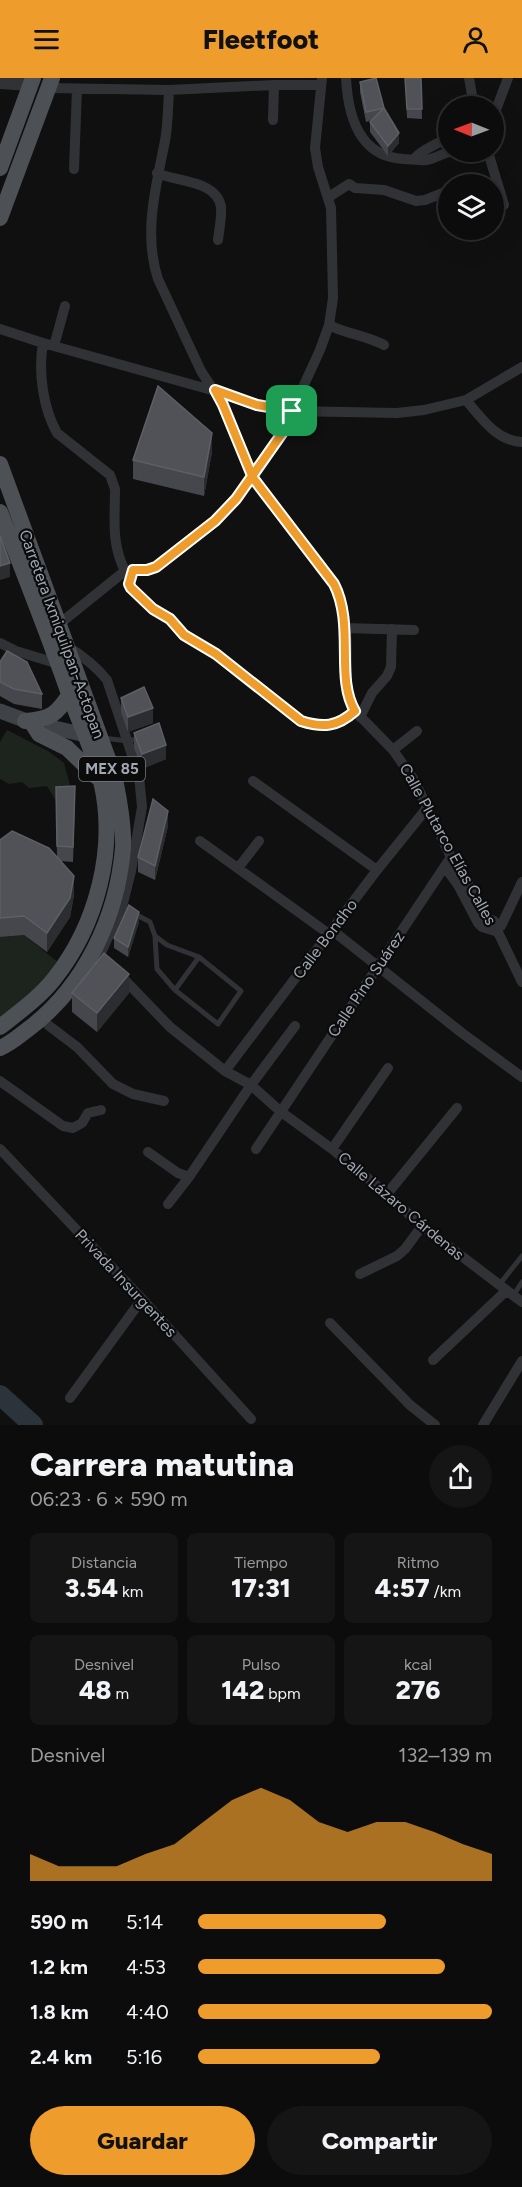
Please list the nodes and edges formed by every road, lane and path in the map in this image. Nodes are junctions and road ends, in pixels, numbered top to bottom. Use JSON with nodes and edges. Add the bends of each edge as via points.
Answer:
{"nodes":[{"id":1,"x":346,"y":78,"type":"edge"},
{"id":2,"x":469,"y":78,"type":"edge"},
{"id":3,"x":508,"y":78,"type":"edge"},
{"id":4,"x":32,"y":81,"type":"edge"},
{"id":5,"x":0,"y":82,"type":"edge"},
{"id":6,"x":245,"y":82,"type":"edge"},
{"id":7,"x":321,"y":82,"type":"edge"},
{"id":8,"x":50,"y":83,"type":"edge"},
{"id":9,"x":191,"y":83,"type":"edge"},
{"id":10,"x":281,"y":83,"type":"edge"},
{"id":11,"x":77,"y":89,"type":"junction"},
{"id":12,"x":169,"y":90,"type":"junction"},
{"id":13,"x":472,"y":96,"type":"edge"},
{"id":14,"x":501,"y":96,"type":"edge"},
{"id":15,"x":273,"y":120,"type":"dead end"},
{"id":16,"x":438,"y":144,"type":"edge"},
{"id":17,"x":438,"y":156,"type":"edge"},
{"id":18,"x":414,"y":159,"type":"junction"},
{"id":19,"x":0,"y":168,"type":"edge"},
{"id":20,"x":74,"y":169,"type":"dead end"},
{"id":21,"x":157,"y":173,"type":"junction"},
{"id":22,"x":438,"y":195,"type":"edge"},
{"id":23,"x":328,"y":197,"type":"junction"},
{"id":24,"x":0,"y":218,"type":"edge"},
{"id":25,"x":218,"y":240,"type":"dead end"},
{"id":26,"x":65,"y":306,"type":"dead end"},
{"id":27,"x":329,"y":325,"type":"junction"},
{"id":28,"x":0,"y":329,"type":"edge"},
{"id":29,"x":48,"y":344,"type":"junction"},
{"id":30,"x":384,"y":345,"type":"dead end"},
{"id":31,"x":522,"y":367,"type":"edge"},
{"id":32,"x":215,"y":390,"type":"junction"},
{"id":33,"x":466,"y":400,"type":"junction"},
{"id":34,"x":292,"y":411,"type":"junction"},
{"id":35,"x":522,"y":442,"type":"edge"},
{"id":36,"x":0,"y":464,"type":"edge"},
{"id":37,"x":253,"y":478,"type":"junction"},
{"id":38,"x":0,"y":512,"type":"edge"},
{"id":39,"x":129,"y":570,"type":"junction"},
{"id":40,"x":58,"y":625,"type":"junction"},
{"id":41,"x":345,"y":628,"type":"junction"},
{"id":42,"x":392,"y":629,"type":"junction"},
{"id":43,"x":414,"y":630,"type":"dead end"},
{"id":44,"x":0,"y":643,"type":"edge"},
{"id":45,"x":67,"y":646,"type":"junction"},
{"id":46,"x":59,"y":664,"type":"junction"},
{"id":47,"x":70,"y":694,"type":"junction"},
{"id":48,"x":0,"y":711,"type":"edge"},
{"id":49,"x":357,"y":714,"type":"junction"},
{"id":50,"x":29,"y":722,"type":"junction"},
{"id":51,"x":417,"y":731,"type":"dead end"},
{"id":52,"x":148,"y":736,"type":"edge"},
{"id":53,"x":94,"y":737,"type":"junction"},
{"id":54,"x":128,"y":741,"type":"junction"},
{"id":55,"x":393,"y":750,"type":"junction"},
{"id":56,"x":100,"y":780,"type":"junction"},
{"id":57,"x":253,"y":781,"type":"dead end"},
{"id":58,"x":142,"y":801,"type":"junction"},
{"id":59,"x":120,"y":802,"type":"junction"},
{"id":60,"x":427,"y":808,"type":"junction"},
{"id":61,"x":259,"y":841,"type":"dead end"},
{"id":62,"x":200,"y":842,"type":"dead end"},
{"id":63,"x":128,"y":854,"type":"junction"},
{"id":64,"x":448,"y":862,"type":"junction"},
{"id":65,"x":238,"y":868,"type":"junction"},
{"id":66,"x":377,"y":870,"type":"junction"},
{"id":67,"x":522,"y":882,"type":"edge"},
{"id":68,"x":118,"y":904,"type":"junction"},
{"id":69,"x":494,"y":926,"type":"junction"},
{"id":70,"x":330,"y":932,"type":"junction"},
{"id":71,"x":155,"y":936,"type":"junction"},
{"id":72,"x":199,"y":957,"type":"junction"},
{"id":73,"x":95,"y":959,"type":"junction"},
{"id":74,"x":378,"y":966,"type":"junction"},
{"id":75,"x":522,"y":982,"type":"edge"},
{"id":76,"x":175,"y":990,"type":"junction"},
{"id":77,"x":61,"y":999,"type":"junction"},
{"id":78,"x":48,"y":1025,"type":"junction"},
{"id":79,"x":296,"y":1026,"type":"dead end"},
{"id":80,"x":0,"y":1027,"type":"edge"},
{"id":81,"x":0,"y":1048,"type":"edge"},
{"id":82,"x":0,"y":1054,"type":"edge"},
{"id":83,"x":388,"y":1068,"type":"dead end"},
{"id":84,"x":225,"y":1071,"type":"junction"},
{"id":85,"x":522,"y":1077,"type":"edge"},
{"id":86,"x":0,"y":1081,"type":"edge"},
{"id":87,"x":251,"y":1085,"type":"junction"},
{"id":88,"x":164,"y":1101,"type":"dead end"},
{"id":89,"x":457,"y":1108,"type":"dead end"},
{"id":90,"x":101,"y":1110,"type":"dead end"},
{"id":91,"x":280,"y":1111,"type":"junction"},
{"id":92,"x":0,"y":1149,"type":"edge"},
{"id":93,"x":256,"y":1149,"type":"dead end"},
{"id":94,"x":332,"y":1149,"type":"junction"},
{"id":95,"x":148,"y":1152,"type":"dead end"},
{"id":96,"x":189,"y":1177,"type":"junction"},
{"id":97,"x":387,"y":1194,"type":"junction"},
{"id":98,"x":168,"y":1204,"type":"dead end"},
{"id":99,"x":422,"y":1226,"type":"junction"},
{"id":100,"x":522,"y":1256,"type":"edge"},
{"id":101,"x":360,"y":1274,"type":"dead end"},
{"id":102,"x":522,"y":1282,"type":"edge"},
{"id":103,"x":510,"y":1294,"type":"edge"},
{"id":104,"x":142,"y":1299,"type":"junction"},
{"id":105,"x":330,"y":1323,"type":"dead end"},
{"id":106,"x":433,"y":1360,"type":"dead end"},
{"id":107,"x":522,"y":1362,"type":"edge"},
{"id":108,"x":70,"y":1398,"type":"dead end"},
{"id":109,"x":251,"y":1419,"type":"dead end"},
{"id":110,"x":435,"y":1425,"type":"edge"},
{"id":111,"x":483,"y":1425,"type":"edge"}],
"edges":[{"from":1,"to":18,"type":"street","via":[[347,103],[369,148],[393,159]]},
{"from":2,"to":13,"type":"street"},
{"from":3,"to":14,"type":"street"},
{"from":4,"to":5,"type":"street"},
{"from":4,"to":19,"type":"main road"},
{"from":6,"to":9,"type":"street"},
{"from":6,"to":10,"type":"street"},
{"from":7,"to":10,"type":"street"},
{"from":7,"to":23,"type":"street","via":[[315,157]]},
{"from":8,"to":11,"type":"street"},
{"from":8,"to":24,"type":"main road"},
{"from":9,"to":12,"type":"street"},
{"from":10,"to":15,"type":"street"},
{"from":11,"to":12,"type":"street"},
{"from":11,"to":20,"type":"street"},
{"from":12,"to":21,"type":"street","name":"Calle Plutarco Elías Calles","via":[[165,140]]},
{"from":16,"to":18,"type":"street","via":[[418,153]]},
{"from":17,"to":18,"type":"street"},
{"from":21,"to":25,"type":"street","via":[[208,189],[221,208]]},
{"from":21,"to":32,"type":"street","name":"Calle Plutarco Elías Calles","via":[[152,263],[201,371]]},
{"from":22,"to":23,"type":"street","via":[[416,201],[349,184]]},
{"from":23,"to":27,"type":"street","via":[[333,298]]},
{"from":26,"to":29,"type":"street"},
{"from":27,"to":30,"type":"street"},
{"from":27,"to":34,"type":"street"},
{"from":28,"to":29,"type":"street"},
{"from":29,"to":32,"type":"street"},
{"from":29,"to":39,"type":"street","via":[[41,371],[52,425],[57,434],[114,481],[114,544]]},
{"from":31,"to":33,"type":"street"},
{"from":32,"to":34,"type":"street","via":[[257,405]]},
{"from":32,"to":37,"type":"street","name":"Calle Plutarco Elías Calles"},
{"from":33,"to":34,"type":"street","via":[[397,413]]},
{"from":33,"to":35,"type":"street","via":[[500,435]]},
{"from":34,"to":37,"type":"street","via":[[288,425]]},
{"from":36,"to":40,"type":"main road","name":"Carretera Ixmiquilpan-Actopan","number":"MEX 85"},
{"from":37,"to":39,"type":"street","via":[[215,521],[156,567]]},
{"from":37,"to":41,"type":"street","name":"Calle Plutarco Elías Calles","via":[[334,584]]},
{"from":38,"to":46,"type":"main road","number":"MEX 85"},
{"from":39,"to":40,"type":"street"},
{"from":39,"to":49,"type":"street","via":[[131,588],[153,609],[301,721],[336,724]]},
{"from":40,"to":45,"type":"main road","name":"Carretera Ixmiquilpan-Actopan","number":"MEX 85"},
{"from":41,"to":42,"type":"street"},
{"from":41,"to":49,"type":"street","name":"Calle Plutarco Elías Calles","via":[[347,693]]},
{"from":42,"to":43,"type":"street"},
{"from":42,"to":49,"type":"street","via":[[391,667]]},
{"from":44,"to":46,"type":"street"},
{"from":45,"to":53,"type":"main road","name":"Carretera Ixmiquilpan-Actopan","number":"MEX 85"},
{"from":45,"to":54,"type":"street","via":[[97,667],[107,680]]},
{"from":46,"to":47,"type":"main road","number":"MEX 85"},
{"from":47,"to":50,"type":"main road","via":[[57,712],[44,720]]},
{"from":47,"to":53,"type":"main road","number":"MEX 85"},
{"from":48,"to":50,"type":"main road"},
{"from":49,"to":55,"type":"street","name":"Calle Plutarco Elías Calles"},
{"from":50,"to":53,"type":"main road"},
{"from":50,"to":56,"type":"main road","via":[[39,734],[67,748]]},
{"from":51,"to":55,"type":"street"},
{"from":52,"to":54,"type":"lane"},
{"from":53,"to":54,"type":"lane"},
{"from":53,"to":56,"type":"main road","number":"MEX 85"},
{"from":53,"to":59,"type":"main road","name":"Carretera Ixmiquilpan-Actopan","number":"MEX 85","via":[[114,775]]},
{"from":54,"to":58,"type":"street"},
{"from":55,"to":60,"type":"street","name":"Calle Plutarco Elías Calles"},
{"from":56,"to":80,"type":"main road","number":"MEX 85","via":[[105,845],[99,891],[77,945],[54,979]]},
{"from":57,"to":66,"type":"street"},
{"from":58,"to":59,"type":"street"},
{"from":58,"to":63,"type":"street"},
{"from":59,"to":63,"type":"main road","name":"Carretera Ixmiquilpan-Actopan","number":"MEX 85"},
{"from":60,"to":64,"type":"street","name":"Calle Plutarco Elías Calles"},
{"from":60,"to":66,"type":"street","name":"Calle Bondho"},
{"from":61,"to":65,"type":"street"},
{"from":62,"to":65,"type":"street"},
{"from":63,"to":68,"type":"main road","name":"Carretera Ixmiquilpan-Actopan","number":"MEX 85"},
{"from":64,"to":69,"type":"street","name":"Calle Plutarco Elías Calles"},
{"from":64,"to":74,"type":"street","name":"Calle Pino Suárez"},
{"from":65,"to":70,"type":"street"},
{"from":66,"to":70,"type":"street","name":"Calle Bondho"},
{"from":67,"to":69,"type":"street","via":[[501,926]]},
{"from":68,"to":71,"type":"lane","via":[[150,922]]},
{"from":68,"to":73,"type":"main road","name":"Carretera Ixmiquilpan-Actopan","number":"MEX 85"},
{"from":69,"to":75,"type":"street","name":"Calle Plutarco Elías Calles"},
{"from":70,"to":74,"type":"street"},
{"from":70,"to":84,"type":"street","name":"Calle Bondho"},
{"from":71,"to":72,"type":"lane"},
{"from":71,"to":76,"type":"lane","via":[[157,969]]},
{"from":72,"to":76,"type":"lane"},
{"from":72,"to":76,"type":"lane","via":[[241,990],[218,1024]]},
{"from":73,"to":77,"type":"main road","name":"Carretera Ixmiquilpan-Actopan","number":"MEX 85"},
{"from":73,"to":84,"type":"street","name":"Calle Lázaro Cárdenas","via":[[122,976],[170,1027]]},
{"from":74,"to":85,"type":"street"},
{"from":74,"to":91,"type":"street","name":"Calle Pino Suárez"},
{"from":77,"to":78,"type":"street"},
{"from":77,"to":81,"type":"main road","name":"Carretera Ixmiquilpan-Actopan","number":"MEX 85","via":[[41,1019]]},
{"from":78,"to":82,"type":"street"},
{"from":78,"to":88,"type":"street","via":[[77,1047],[113,1084],[133,1094]]},
{"from":79,"to":87,"type":"street"},
{"from":83,"to":94,"type":"street"},
{"from":84,"to":87,"type":"street","name":"Calle Lázaro Cárdenas"},
{"from":86,"to":90,"type":"street","via":[[63,1126],[73,1128],[88,1113]]},
{"from":87,"to":91,"type":"street","name":"Calle Lázaro Cárdenas"},
{"from":87,"to":96,"type":"street"},
{"from":89,"to":97,"type":"street"},
{"from":91,"to":93,"type":"street","name":"Calle Pino Suárez"},
{"from":91,"to":94,"type":"street","name":"Calle Lázaro Cárdenas"},
{"from":92,"to":104,"type":"street","name":"Privada Insurgentes"},
{"from":94,"to":97,"type":"street","name":"Calle Lázaro Cárdenas"},
{"from":95,"to":96,"type":"street"},
{"from":96,"to":98,"type":"street"},
{"from":97,"to":99,"type":"street","name":"Calle Lázaro Cárdenas"},
{"from":99,"to":101,"type":"street","via":[[397,1256]]},
{"from":99,"to":103,"type":"street","name":"Calle Lázaro Cárdenas"},
{"from":100,"to":103,"type":"lane"},
{"from":102,"to":103,"type":"lane"},
{"from":103,"to":106,"type":"street"},
{"from":104,"to":108,"type":"street"},
{"from":104,"to":109,"type":"street","name":"Privada Insurgentes"},
{"from":105,"to":110,"type":"street","via":[[410,1405]]},
{"from":107,"to":111,"type":"street"}]}
